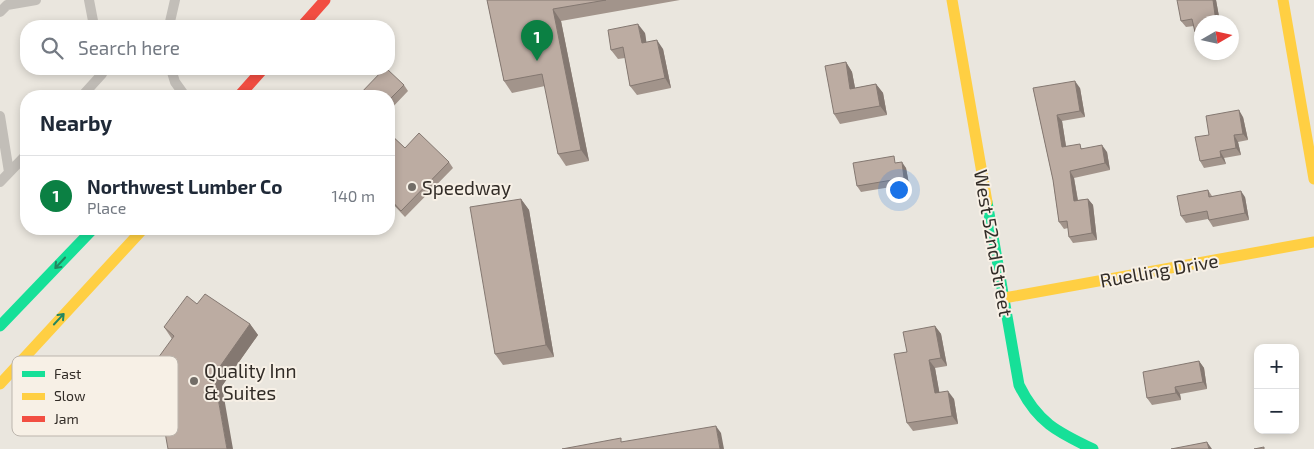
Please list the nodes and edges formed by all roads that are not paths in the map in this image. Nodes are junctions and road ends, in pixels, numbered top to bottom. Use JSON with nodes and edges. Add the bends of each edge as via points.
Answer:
{"nodes":[{"id":1,"x":36,"y":0,"type":"edge"},
{"id":2,"x":89,"y":0,"type":"edge"},
{"id":3,"x":175,"y":0,"type":"edge"},
{"id":4,"x":325,"y":0,"type":"edge"},
{"id":5,"x":952,"y":0,"type":"edge"},
{"id":6,"x":1283,"y":0,"type":"edge"},
{"id":7,"x":0,"y":12,"type":"edge"},
{"id":8,"x":93,"y":20,"type":"edge"},
{"id":9,"x":170,"y":20,"type":"edge"},
{"id":10,"x":307,"y":20,"type":"edge"},
{"id":11,"x":101,"y":75,"type":"edge"},
{"id":12,"x":173,"y":75,"type":"edge"},
{"id":13,"x":258,"y":75,"type":"edge"},
{"id":14,"x":87,"y":90,"type":"edge"},
{"id":15,"x":181,"y":90,"type":"edge"},
{"id":16,"x":245,"y":90,"type":"edge"},
{"id":17,"x":0,"y":116,"type":"edge"},
{"id":18,"x":20,"y":161,"type":"edge"},
{"id":19,"x":9,"y":172,"type":"junction"},
{"id":20,"x":1314,"y":179,"type":"edge"},
{"id":21,"x":0,"y":182,"type":"edge"},
{"id":22,"x":87,"y":235,"type":"edge"},
{"id":23,"x":137,"y":235,"type":"edge"},
{"id":24,"x":1314,"y":242,"type":"edge"},
{"id":25,"x":1004,"y":298,"type":"junction"},
{"id":26,"x":0,"y":326,"type":"edge"},
{"id":27,"x":26,"y":356,"type":"edge"},
{"id":28,"x":12,"y":371,"type":"edge"},
{"id":29,"x":0,"y":384,"type":"edge"},
{"id":30,"x":1094,"y":449,"type":"edge"}],
"edges":[{"from":1,"to":7,"type":"lane","via":[[7,5]]},
{"from":2,"to":8,"type":"lane"},
{"from":3,"to":9,"type":"lane"},
{"from":4,"to":10,"type":"street"},
{"from":5,"to":25,"type":"street","name":"West 52nd Street"},
{"from":6,"to":20,"type":"street"},
{"from":11,"to":14,"type":"lane"},
{"from":12,"to":15,"type":"lane"},
{"from":13,"to":16,"type":"street"},
{"from":17,"to":19,"type":"lane"},
{"from":18,"to":19,"type":"lane"},
{"from":19,"to":21,"type":"lane"},
{"from":22,"to":26,"type":"street","one_way":true},
{"from":27,"to":23,"type":"street","one_way":true},
{"from":24,"to":25,"type":"street","name":"Ruelling Drive"},
{"from":25,"to":30,"type":"street","name":"West 52nd Street","via":[[1019,385],[1027,404],[1053,430]]},
{"from":29,"to":28,"type":"street","one_way":true}]}
